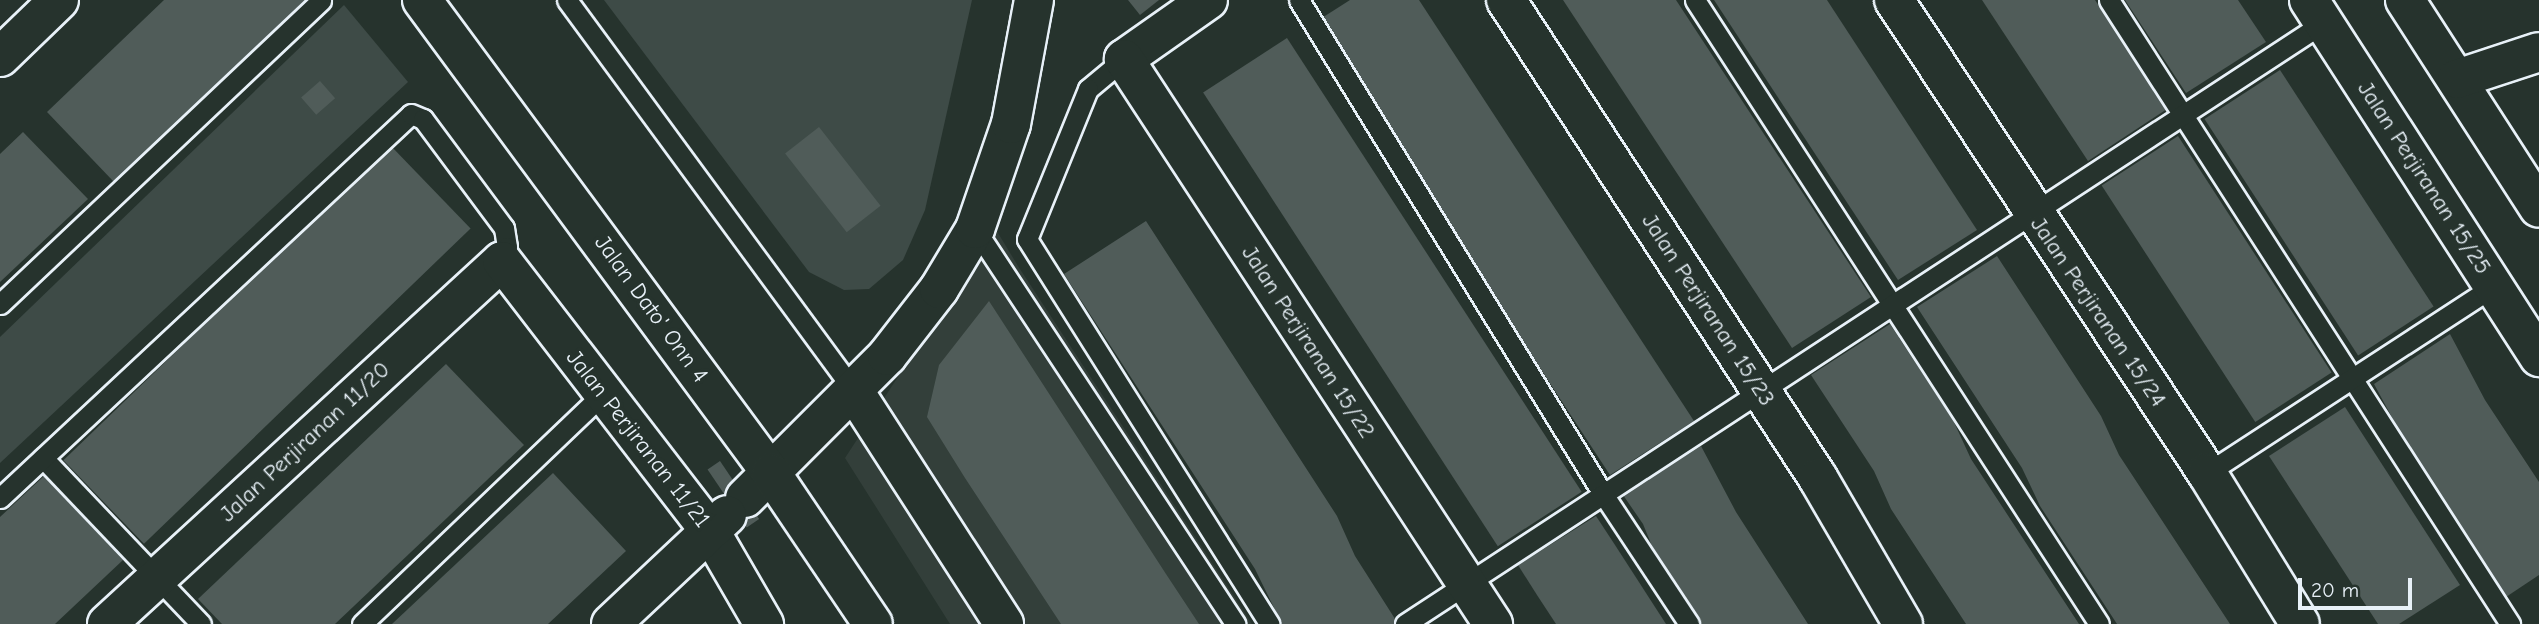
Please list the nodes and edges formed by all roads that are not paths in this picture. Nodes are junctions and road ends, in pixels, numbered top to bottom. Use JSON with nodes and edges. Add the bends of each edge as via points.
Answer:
{"nodes":[{"id":1,"x":59,"y":0,"type":"edge"},
{"id":2,"x":321,"y":0,"type":"edge"},
{"id":3,"x":422,"y":0,"type":"edge"},
{"id":4,"x":567,"y":0,"type":"edge"},
{"id":5,"x":1034,"y":0,"type":"edge"},
{"id":6,"x":1208,"y":0,"type":"edge"},
{"id":7,"x":1299,"y":0,"type":"edge"},
{"id":8,"x":1506,"y":0,"type":"edge"},
{"id":9,"x":1695,"y":0,"type":"edge"},
{"id":10,"x":1894,"y":0,"type":"edge"},
{"id":11,"x":2109,"y":0,"type":"edge"},
{"id":12,"x":2405,"y":0,"type":"edge"},
{"id":13,"x":2316,"y":11,"type":"edge"},
{"id":14,"x":2539,"y":52,"type":"edge"},
{"id":15,"x":0,"y":57,"type":"edge"},
{"id":16,"x":1124,"y":59,"type":"junction"},
{"id":17,"x":2457,"y":79,"type":"junction"},
{"id":18,"x":2183,"y":115,"type":"junction"},
{"id":19,"x":2539,"y":208,"type":"edge"},
{"id":20,"x":2032,"y":215,"type":"junction"},
{"id":21,"x":975,"y":229,"type":"junction"},
{"id":22,"x":502,"y":261,"type":"junction"},
{"id":23,"x":2494,"y":286,"type":"junction"},
{"id":24,"x":0,"y":304,"type":"edge"},
{"id":25,"x":1894,"y":304,"type":"junction"},
{"id":26,"x":2539,"y":357,"type":"edge"},
{"id":27,"x":2352,"y":377,"type":"junction"},
{"id":28,"x":854,"y":391,"type":"junction"},
{"id":29,"x":1761,"y":391,"type":"junction"},
{"id":30,"x":603,"y":394,"type":"junction"},
{"id":31,"x":43,"y":458,"type":"junction"},
{"id":32,"x":2207,"y":473,"type":"junction"},
{"id":33,"x":1603,"y":495,"type":"junction"},
{"id":34,"x":0,"y":498,"type":"edge"},
{"id":35,"x":740,"y":503,"type":"junction"},
{"id":36,"x":157,"y":578,"type":"junction"},
{"id":37,"x":1466,"y":584,"type":"junction"},
{"id":38,"x":107,"y":624,"type":"edge"},
{"id":39,"x":201,"y":624,"type":"edge"},
{"id":40,"x":362,"y":624,"type":"edge"},
{"id":41,"x":611,"y":624,"type":"edge"},
{"id":42,"x":764,"y":624,"type":"edge"},
{"id":43,"x":873,"y":624,"type":"edge"},
{"id":44,"x":1004,"y":624,"type":"edge"},
{"id":45,"x":1235,"y":624,"type":"edge"},
{"id":46,"x":1269,"y":624,"type":"edge"},
{"id":47,"x":1405,"y":624,"type":"edge"},
{"id":48,"x":1493,"y":624,"type":"edge"},
{"id":49,"x":1689,"y":624,"type":"edge"},
{"id":50,"x":1903,"y":624,"type":"edge"},
{"id":51,"x":2099,"y":624,"type":"edge"},
{"id":52,"x":2300,"y":624,"type":"edge"},
{"id":53,"x":2510,"y":624,"type":"edge"}],
"edges":[{"from":1,"to":15,"type":"street"},
{"from":2,"to":24,"type":"lane"},
{"from":3,"to":35,"type":"street","name":"Jalan Dato' Onn 4"},
{"from":4,"to":28,"type":"lane"},
{"from":5,"to":21,"type":"street","via":[[1011,124]]},
{"from":6,"to":16,"type":"street"},
{"from":7,"to":33,"type":"lane"},
{"from":8,"to":29,"type":"street","name":"Jalan Perjiranan 15/23"},
{"from":9,"to":25,"type":"lane"},
{"from":10,"to":20,"type":"street","name":"Jalan Perjiranan 15/24"},
{"from":11,"to":18,"type":"lane"},
{"from":12,"to":17,"type":"street"},
{"from":13,"to":18,"type":"lane"},
{"from":13,"to":23,"type":"street","name":"Jalan Perjiranan 15/25"},
{"from":14,"to":17,"type":"street"},
{"from":16,"to":37,"type":"street","name":"Jalan Perjiranan 15/22"},
{"from":16,"to":46,"type":"lane","via":[[1088,89],[1027,239]]},
{"from":17,"to":19,"type":"street"},
{"from":18,"to":20,"type":"lane"},
{"from":18,"to":27,"type":"lane"},
{"from":20,"to":25,"type":"lane"},
{"from":20,"to":32,"type":"street","name":"Jalan Perjiranan 15/24"},
{"from":21,"to":28,"type":"street","via":[[939,289]]},
{"from":21,"to":45,"type":"lane"},
{"from":22,"to":30,"type":"street","name":"Jalan Perjiranan 11/21"},
{"from":22,"to":31,"type":"lane","via":[[507,247],[504,228],[423,119],[411,114]]},
{"from":22,"to":36,"type":"street","name":"Jalan Perjiranan 11/20"},
{"from":23,"to":26,"type":"street","name":"Jalan Perjiranan 15/25"},
{"from":23,"to":27,"type":"lane"},
{"from":25,"to":29,"type":"lane"},
{"from":25,"to":51,"type":"lane"},
{"from":27,"to":32,"type":"lane"},
{"from":27,"to":53,"type":"lane"},
{"from":28,"to":35,"type":"street"},
{"from":28,"to":44,"type":"street"},
{"from":29,"to":33,"type":"lane"},
{"from":29,"to":50,"type":"street","name":"Jalan Perjiranan 15/23"},
{"from":30,"to":35,"type":"street","name":"Jalan Perjiranan 11/21"},
{"from":30,"to":40,"type":"lane"},
{"from":31,"to":34,"type":"lane"},
{"from":31,"to":36,"type":"lane"},
{"from":32,"to":52,"type":"street","name":"Jalan Perjiranan 15/24"},
{"from":33,"to":37,"type":"lane"},
{"from":33,"to":49,"type":"lane"},
{"from":35,"to":41,"type":"street"},
{"from":35,"to":42,"type":"street","name":"Jalan Perjiranan 11/21"},
{"from":35,"to":43,"type":"street","name":"Jalan Dato' Onn 4"},
{"from":36,"to":38,"type":"street","name":"Jalan Perjiranan 11/20"},
{"from":36,"to":39,"type":"lane"},
{"from":37,"to":47,"type":"lane"},
{"from":37,"to":48,"type":"street","name":"Jalan Perjiranan 15/22"}]}
